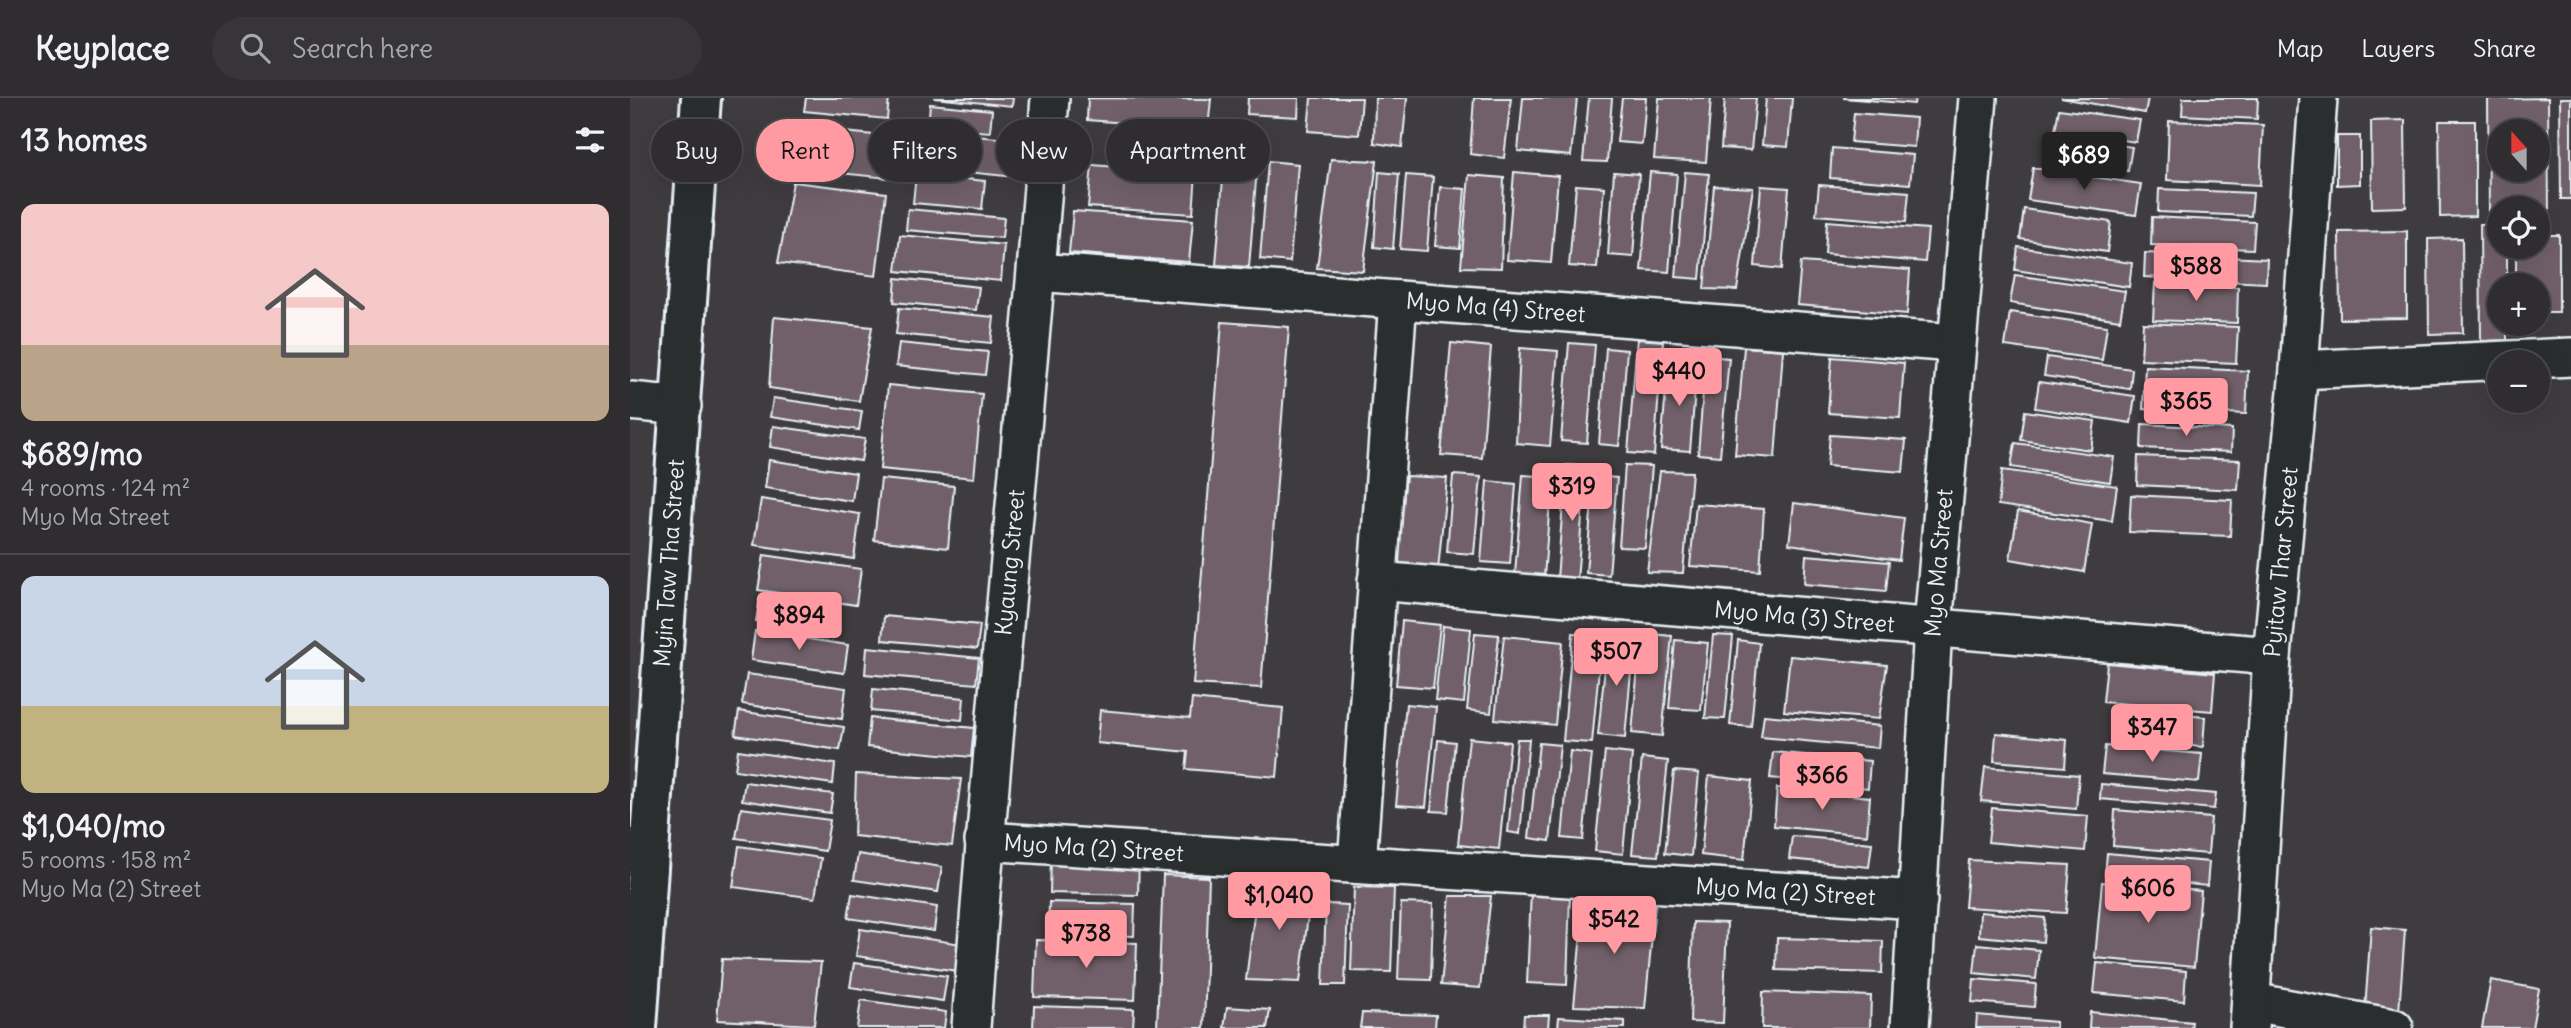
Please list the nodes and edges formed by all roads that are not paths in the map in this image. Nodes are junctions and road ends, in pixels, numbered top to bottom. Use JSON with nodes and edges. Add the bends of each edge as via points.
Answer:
{"nodes":[{"id":1,"x":701,"y":98,"type":"edge"},
{"id":2,"x":1050,"y":98,"type":"edge"},
{"id":3,"x":1978,"y":98,"type":"edge"},
{"id":4,"x":2318,"y":98,"type":"edge"},
{"id":5,"x":1037,"y":272,"type":"junction"},
{"id":6,"x":1398,"y":300,"type":"junction"},
{"id":7,"x":1955,"y":343,"type":"junction"},
{"id":8,"x":2571,"y":356,"type":"edge"},
{"id":9,"x":2299,"y":370,"type":"junction"},
{"id":10,"x":630,"y":401,"type":"edge"},
{"id":11,"x":682,"y":406,"type":"junction"},
{"id":12,"x":1377,"y":581,"type":"junction"},
{"id":13,"x":1933,"y":627,"type":"junction"},
{"id":14,"x":2272,"y":656,"type":"junction"},
{"id":15,"x":984,"y":841,"type":"junction"},
{"id":16,"x":1357,"y":864,"type":"junction"},
{"id":17,"x":1917,"y":900,"type":"junction"},
{"id":18,"x":635,"y":985,"type":"edge"},
{"id":19,"x":2250,"y":1015,"type":"edge"},
{"id":20,"x":638,"y":1028,"type":"edge"},
{"id":21,"x":971,"y":1028,"type":"edge"},
{"id":22,"x":1910,"y":1028,"type":"edge"},
{"id":23,"x":2394,"y":1028,"type":"edge"}],
"edges":[{"from":1,"to":11,"type":"main road","name":"Myin Taw Tha Street"},
{"from":2,"to":5,"type":"street","name":"Kyaung Street"},
{"from":3,"to":7,"type":"street","name":"Myo Ma Street"},
{"from":4,"to":9,"type":"street","name":"Pyitaw Thar Street"},
{"from":5,"to":6,"type":"street","name":"Myo Ma (4) Street"},
{"from":5,"to":15,"type":"street","name":"Kyaung Street"},
{"from":6,"to":7,"type":"street","name":"Myo Ma (4) Street"},
{"from":6,"to":12,"type":"street"},
{"from":7,"to":13,"type":"street","name":"Myo Ma Street"},
{"from":8,"to":9,"type":"street"},
{"from":9,"to":14,"type":"street","name":"Pyitaw Thar Street"},
{"from":10,"to":11,"type":"street"},
{"from":11,"to":18,"type":"main road","name":"Myin Taw Tha Street"},
{"from":12,"to":13,"type":"street","name":"Myo Ma (3) Street"},
{"from":12,"to":16,"type":"street"},
{"from":13,"to":14,"type":"street","name":"Myo Ma (3) Street"},
{"from":13,"to":17,"type":"street","name":"Myo Ma Street"},
{"from":14,"to":19,"type":"street","name":"Pyitaw Thar Street"},
{"from":15,"to":16,"type":"street","name":"Myo Ma (2) Street"},
{"from":15,"to":21,"type":"street","name":"Kyaung Street"},
{"from":16,"to":17,"type":"street","name":"Myo Ma (2) Street"},
{"from":17,"to":22,"type":"street","name":"Myo Ma Street"},
{"from":18,"to":20,"type":"main road","name":"Myin Taw Tha Street"},
{"from":19,"to":23,"type":"street"}]}
